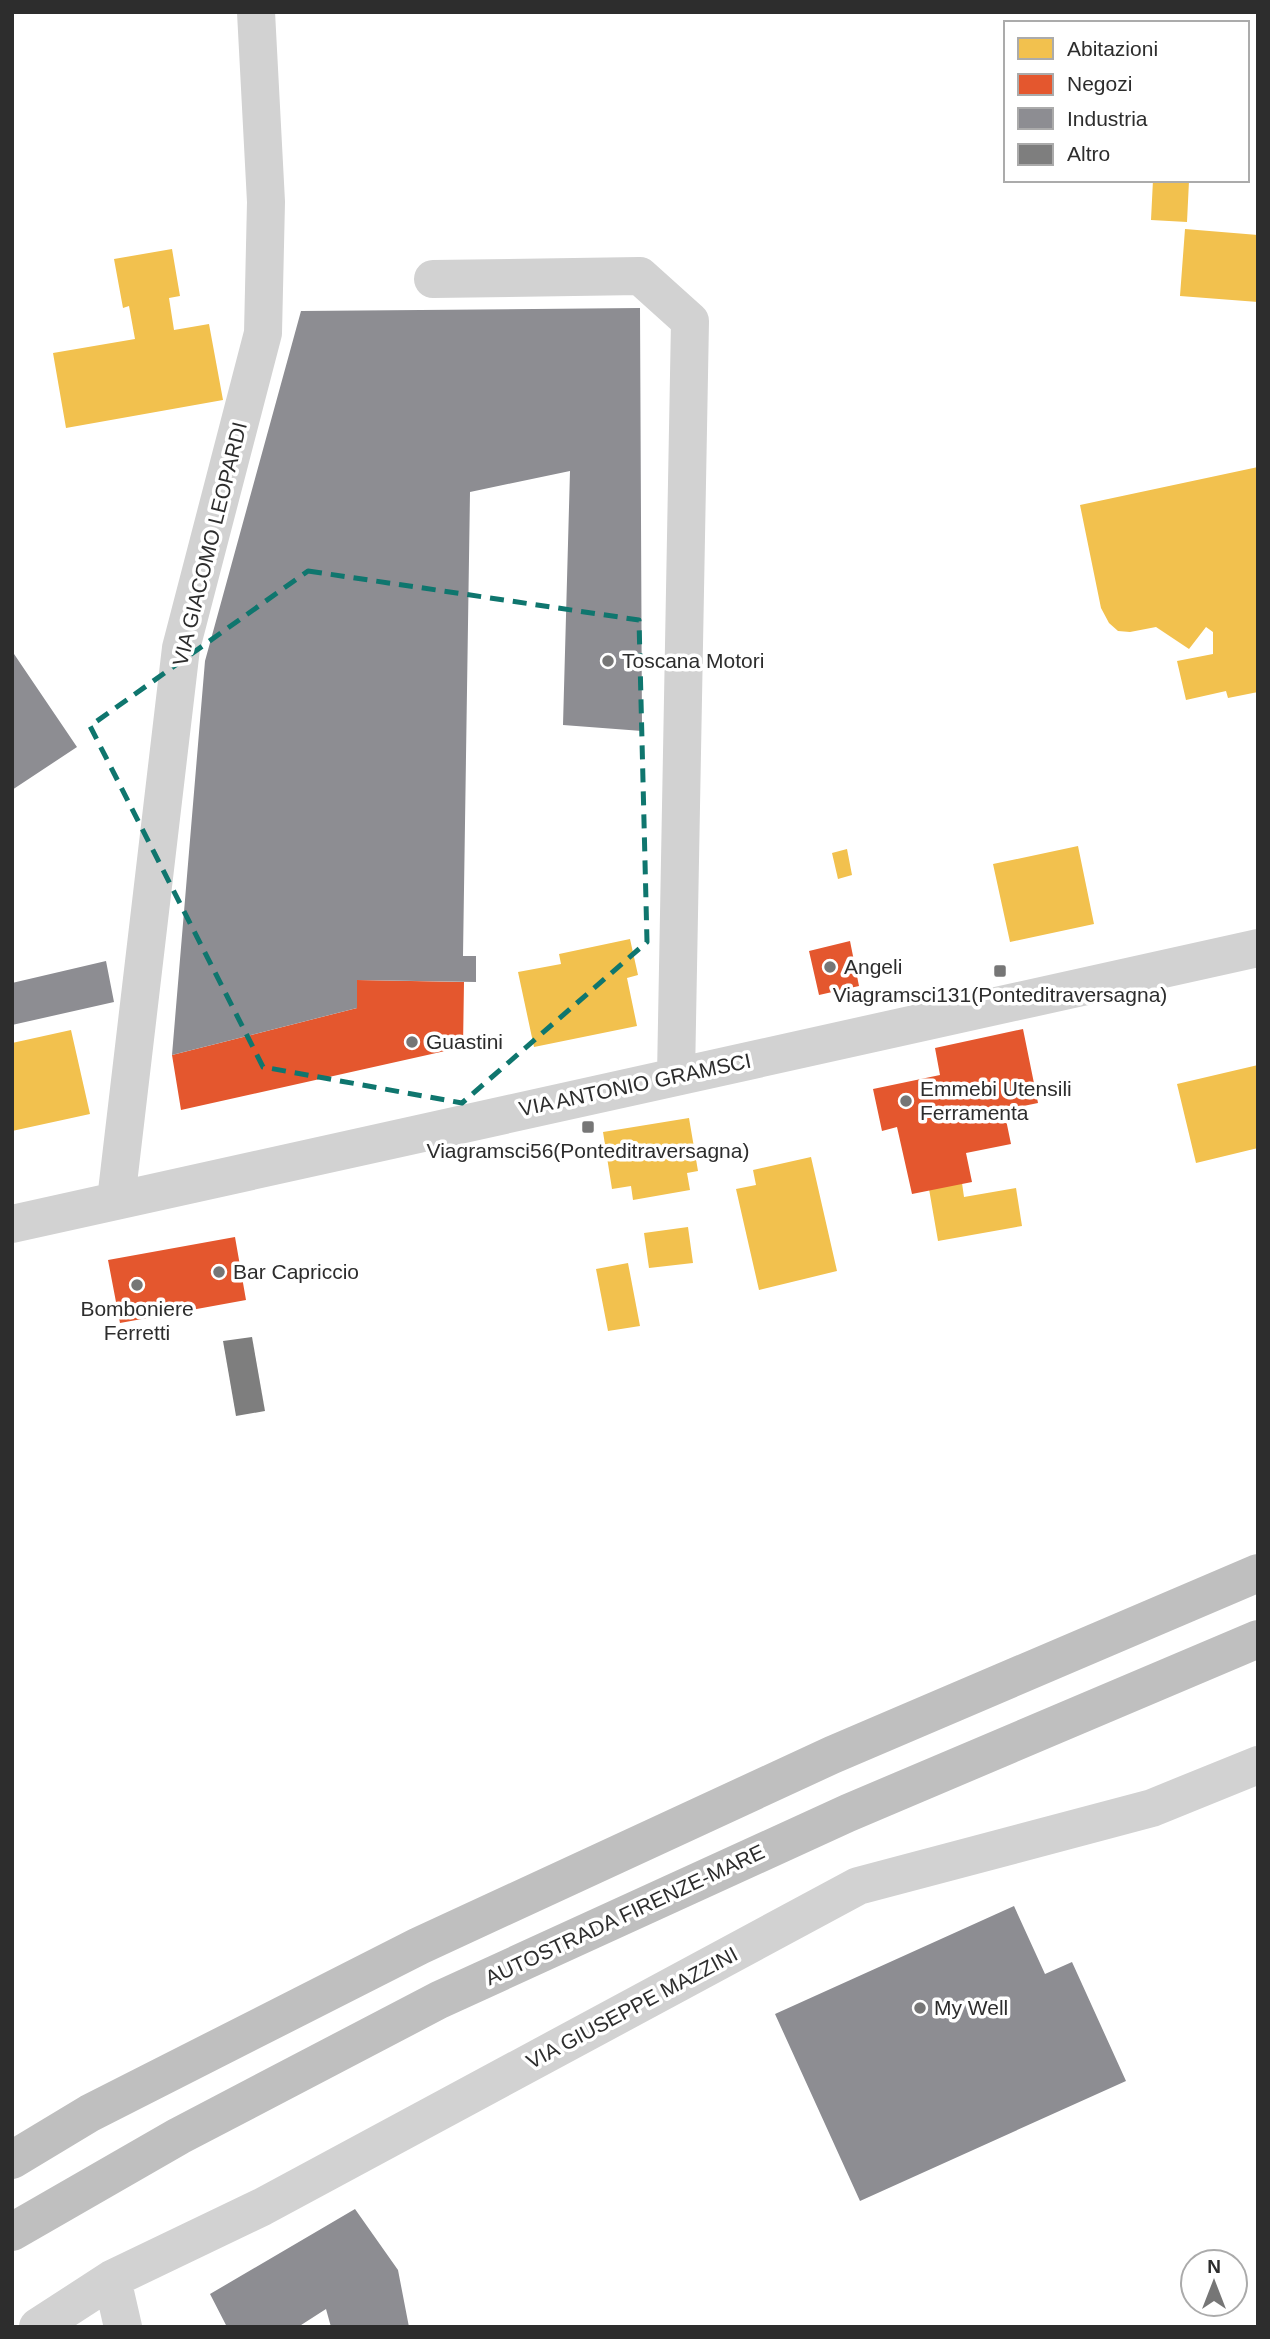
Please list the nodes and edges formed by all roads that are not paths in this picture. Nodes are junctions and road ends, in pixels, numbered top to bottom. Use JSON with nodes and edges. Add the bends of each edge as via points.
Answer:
{"nodes":[{"id":1,"x":256,"y":12,"type":"edge"},
{"id":2,"x":433,"y":279,"type":"dead end"},
{"id":3,"x":1258,"y":948,"type":"edge"},
{"id":4,"x":676,"y":1076,"type":"junction"},
{"id":5,"x":116,"y":1200,"type":"junction"},
{"id":6,"x":12,"y":1224,"type":"edge"},
{"id":7,"x":1258,"y":1573,"type":"edge"},
{"id":8,"x":1258,"y":1639,"type":"edge"},
{"id":9,"x":1258,"y":1765,"type":"edge"},
{"id":10,"x":12,"y":2160,"type":"edge"},
{"id":11,"x":12,"y":2231,"type":"edge"},
{"id":12,"x":112,"y":2279,"type":"junction"},
{"id":13,"x":38,"y":2327,"type":"edge"},
{"id":14,"x":123,"y":2327,"type":"edge"}],
"edges":[{"from":1,"to":5,"type":"street","name":"VIA GIACOMO LEOPARDI","via":[[267,202],[262,333],[181,648]]},
{"from":2,"to":4,"type":"street","via":[[640,276],[690,321]]},
{"from":3,"to":4,"type":"street","name":"VIA ANTONIO GRAMSCI"},
{"from":4,"to":5,"type":"street","name":"VIA ANTONIO GRAMSCI"},
{"from":5,"to":6,"type":"street","name":"VIA ANTONIO GRAMSCI"},
{"from":7,"to":10,"type":"highway","via":[[832,1755],[419,1946],[90,2113]]},
{"from":8,"to":11,"type":"highway","name":"AUTOSTRADA FIRENZE-MARE","via":[[848,1814],[439,2000],[179,2136]]},
{"from":9,"to":12,"type":"street","name":"VIA GIUSEPPE MAZZINI","via":[[1152,1808],[858,1886],[262,2207]]},
{"from":12,"to":13,"type":"street","name":"VIA GIUSEPPE MAZZINI"},
{"from":12,"to":14,"type":"street"}]}
